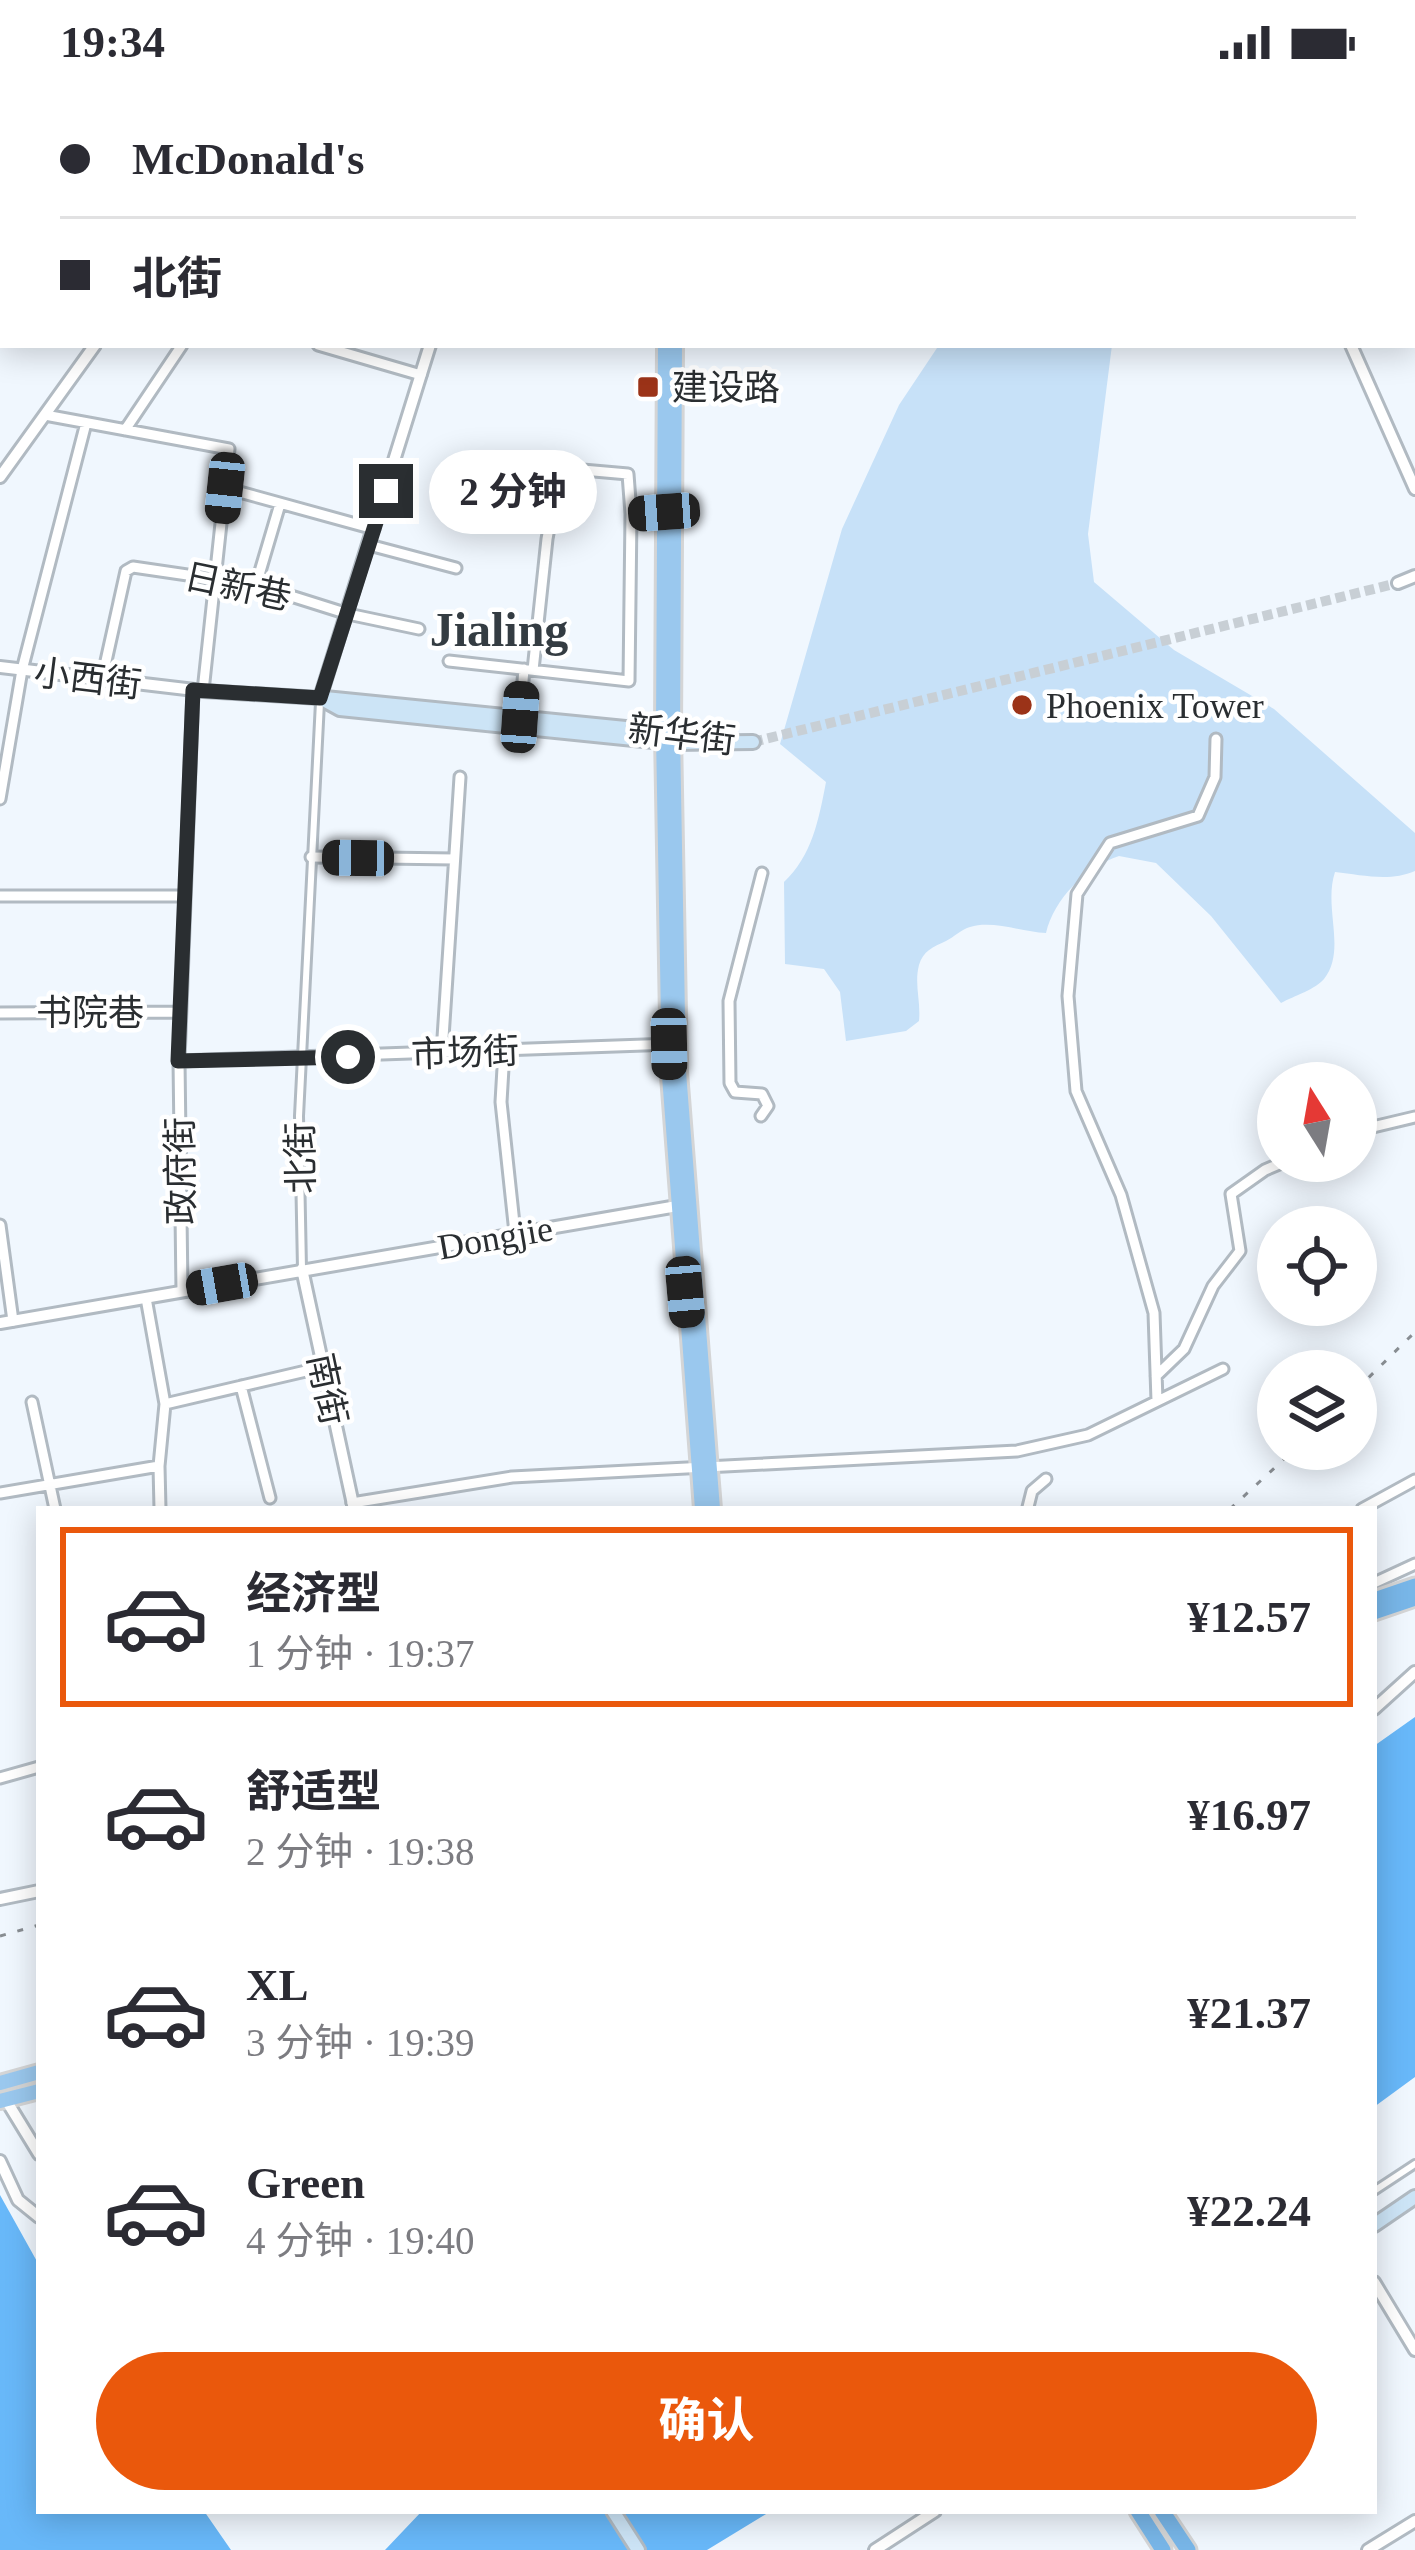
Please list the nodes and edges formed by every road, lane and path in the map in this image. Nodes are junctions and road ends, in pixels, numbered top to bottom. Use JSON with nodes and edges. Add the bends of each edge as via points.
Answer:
{"nodes":[{"id":1,"x":93,"y":348,"type":"edge"},
{"id":2,"x":180,"y":348,"type":"edge"},
{"id":3,"x":328,"y":348,"type":"edge"},
{"id":4,"x":429,"y":348,"type":"edge"},
{"id":5,"x":665,"y":348,"type":"edge"},
{"id":6,"x":675,"y":348,"type":"edge"},
{"id":7,"x":1352,"y":348,"type":"edge"},
{"id":8,"x":421,"y":375,"type":"junction"},
{"id":9,"x":45,"y":416,"type":"junction"},
{"id":10,"x":86,"y":423,"type":"junction"},
{"id":11,"x":125,"y":430,"type":"junction"},
{"id":12,"x":0,"y":477,"type":"edge"},
{"id":13,"x":225,"y":488,"type":"junction"},
{"id":14,"x":1415,"y":489,"type":"edge"},
{"id":15,"x":280,"y":504,"type":"junction"},
{"id":16,"x":664,"y":512,"type":"junction"},
{"id":17,"x":631,"y":514,"type":"junction"},
{"id":18,"x":374,"y":529,"type":"junction"},
{"id":19,"x":369,"y":544,"type":"junction"},
{"id":20,"x":455,"y":568,"type":"dead end"},
{"id":21,"x":1415,"y":576,"type":"edge"},
{"id":22,"x":215,"y":577,"type":"junction"},
{"id":23,"x":1398,"y":584,"type":"tunnel mouth"},
{"id":24,"x":256,"y":585,"type":"junction"},
{"id":25,"x":348,"y":614,"type":"junction"},
{"id":26,"x":419,"y":629,"type":"dead end"},
{"id":27,"x":449,"y":661,"type":"dead end"},
{"id":28,"x":0,"y":667,"type":"edge"},
{"id":29,"x":529,"y":669,"type":"junction"},
{"id":30,"x":22,"y":670,"type":"junction"},
{"id":31,"x":102,"y":680,"type":"junction"},
{"id":32,"x":198,"y":691,"type":"junction"},
{"id":33,"x":320,"y":698,"type":"junction"},
{"id":34,"x":520,"y":717,"type":"junction"},
{"id":35,"x":668,"y":738,"type":"junction"},
{"id":36,"x":1216,"y":739,"type":"dead end"},
{"id":37,"x":460,"y":777,"type":"dead end"},
{"id":38,"x":0,"y":799,"type":"edge"},
{"id":39,"x":310,"y":857,"type":"junction"},
{"id":40,"x":454,"y":859,"type":"junction"},
{"id":41,"x":762,"y":874,"type":"dead end"},
{"id":42,"x":0,"y":896,"type":"edge"},
{"id":43,"x":185,"y":896,"type":"junction"},
{"id":44,"x":180,"y":1012,"type":"junction"},
{"id":45,"x":0,"y":1013,"type":"edge"},
{"id":46,"x":674,"y":1044,"type":"junction"},
{"id":47,"x":504,"y":1051,"type":"junction"},
{"id":48,"x":442,"y":1053,"type":"junction"},
{"id":49,"x":302,"y":1059,"type":"junction"},
{"id":50,"x":178,"y":1061,"type":"junction"},
{"id":51,"x":761,"y":1116,"type":"dead end"},
{"id":52,"x":1415,"y":1117,"type":"edge"},
{"id":53,"x":1377,"y":1126,"type":"edge"},
{"id":54,"x":1257,"y":1175,"type":"edge"},
{"id":55,"x":682,"y":1205,"type":"junction"},
{"id":56,"x":0,"y":1225,"type":"edge"},
{"id":57,"x":515,"y":1233,"type":"junction"},
{"id":58,"x":302,"y":1269,"type":"junction"},
{"id":59,"x":182,"y":1291,"type":"junction"},
{"id":60,"x":146,"y":1298,"type":"junction"},
{"id":61,"x":6,"y":1322,"type":"edge"},
{"id":62,"x":323,"y":1367,"type":"junction"},
{"id":63,"x":1223,"y":1370,"type":"dead end"},
{"id":64,"x":1156,"y":1376,"type":"junction"},
{"id":65,"x":241,"y":1386,"type":"junction"},
{"id":66,"x":1157,"y":1401,"type":"junction"},
{"id":67,"x":32,"y":1402,"type":"dead end"},
{"id":68,"x":165,"y":1404,"type":"junction"},
{"id":69,"x":705,"y":1465,"type":"junction"},
{"id":70,"x":159,"y":1466,"type":"junction"},
{"id":71,"x":1046,"y":1479,"type":"dead end"},
{"id":72,"x":1415,"y":1480,"type":"edge"},
{"id":73,"x":50,"y":1485,"type":"junction"},
{"id":74,"x":0,"y":1493,"type":"edge"},
{"id":75,"x":270,"y":1498,"type":"dead end"},
{"id":76,"x":54,"y":1506,"type":"edge"},
{"id":77,"x":160,"y":1506,"type":"edge"},
{"id":78,"x":353,"y":1506,"type":"edge"},
{"id":79,"x":702,"y":1506,"type":"edge"},
{"id":80,"x":712,"y":1506,"type":"edge"},
{"id":81,"x":1027,"y":1506,"type":"edge"},
{"id":82,"x":1367,"y":1506,"type":"edge"},
{"id":83,"x":1415,"y":1564,"type":"edge"},
{"id":84,"x":1377,"y":1582,"type":"edge"},
{"id":85,"x":1415,"y":1586,"type":"edge"},
{"id":86,"x":1415,"y":1598,"type":"edge"},
{"id":87,"x":1377,"y":1599,"type":"edge"},
{"id":88,"x":1377,"y":1611,"type":"edge"},
{"id":89,"x":1415,"y":1672,"type":"edge"},
{"id":90,"x":1377,"y":1705,"type":"edge"},
{"id":91,"x":36,"y":1767,"type":"edge"},
{"id":92,"x":0,"y":1778,"type":"edge"},
{"id":93,"x":36,"y":1892,"type":"edge"},
{"id":94,"x":0,"y":1899,"type":"edge"},
{"id":95,"x":36,"y":2073,"type":"edge"},
{"id":96,"x":0,"y":2083,"type":"edge"},
{"id":97,"x":36,"y":2092,"type":"edge"},
{"id":98,"x":3,"y":2101,"type":"edge"},
{"id":99,"x":36,"y":2150,"type":"edge"},
{"id":100,"x":0,"y":2161,"type":"edge"},
{"id":101,"x":1415,"y":2164,"type":"edge"},
{"id":102,"x":1377,"y":2190,"type":"edge"},
{"id":103,"x":1415,"y":2198,"type":"edge"},
{"id":104,"x":36,"y":2215,"type":"edge"},
{"id":105,"x":1377,"y":2223,"type":"edge"},
{"id":106,"x":1377,"y":2287,"type":"edge"},
{"id":107,"x":1415,"y":2350,"type":"edge"},
{"id":108,"x":615,"y":2514,"type":"edge"},
{"id":109,"x":929,"y":2514,"type":"edge"},
{"id":110,"x":1140,"y":2514,"type":"edge"},
{"id":111,"x":1164,"y":2514,"type":"edge"},
{"id":112,"x":1415,"y":2521,"type":"edge"},
{"id":113,"x":638,"y":2550,"type":"edge"},
{"id":114,"x":875,"y":2550,"type":"edge"},
{"id":115,"x":1163,"y":2550,"type":"edge"},
{"id":116,"x":1188,"y":2550,"type":"edge"},
{"id":117,"x":1368,"y":2550,"type":"edge"}],
"edges":[{"from":1,"to":9,"type":"street"},
{"from":2,"to":11,"type":"street"},
{"from":3,"to":8,"type":"street"},
{"from":4,"to":8,"type":"street","name":"北街"},
{"from":5,"to":16,"type":"main road"},
{"from":6,"to":35,"type":"main road"},
{"from":7,"to":14,"type":"street"},
{"from":8,"to":18,"type":"street","name":"北街"},
{"from":9,"to":10,"type":"street"},
{"from":9,"to":12,"type":"street"},
{"from":10,"to":11,"type":"street"},
{"from":10,"to":30,"type":"street"},
{"from":11,"to":13,"type":"street","name":"政府街","via":[[229,448]]},
{"from":13,"to":15,"type":"street"},
{"from":13,"to":22,"type":"street","name":"政府街"},
{"from":15,"to":18,"type":"street"},
{"from":15,"to":24,"type":"street"},
{"from":16,"to":17,"type":"street"},
{"from":16,"to":35,"type":"main road"},
{"from":17,"to":29,"type":"street","via":[[629,681]]},
{"from":17,"to":29,"type":"street","via":[[628,474],[560,468]]},
{"from":18,"to":19,"type":"street","name":"北街"},
{"from":19,"to":20,"type":"street"},
{"from":19,"to":25,"type":"street","name":"北街"},
{"from":21,"to":23,"type":"street"},
{"from":22,"to":24,"type":"street","name":"日新巷"},
{"from":22,"to":31,"type":"street","name":"日新巷","via":[[127,571]]},
{"from":22,"to":32,"type":"street","name":"政府街"},
{"from":24,"to":25,"type":"street","name":"日新巷"},
{"from":25,"to":26,"type":"street","name":"日新巷"},
{"from":25,"to":33,"type":"street","name":"北街"},
{"from":27,"to":29,"type":"street"},
{"from":28,"to":30,"type":"street","name":"小西街"},
{"from":29,"to":34,"type":"street"},
{"from":30,"to":31,"type":"street","name":"小西街"},
{"from":30,"to":38,"type":"street"},
{"from":31,"to":32,"type":"street","name":"小西街"},
{"from":32,"to":33,"type":"street","name":"小西街"},
{"from":32,"to":43,"type":"street","name":"政府街"},
{"from":33,"to":34,"type":"main road","name":"新华街"},
{"from":33,"to":35,"type":"main road","name":"新华街","via":[[340,709]]},
{"from":33,"to":39,"type":"street","name":"北街"},
{"from":34,"to":35,"type":"main road","name":"新华街"},
{"from":35,"to":35,"type":"main road","name":"新华街","via":[[753,742]]},
{"from":35,"to":46,"type":"main road"},
{"from":36,"to":64,"type":"street","via":[[1215,777],[1198,816],[1110,844],[1076,894],[1068,996],[1076,1090],[1121,1195],[1154,1313]]},
{"from":37,"to":40,"type":"street"},
{"from":39,"to":40,"type":"street"},
{"from":39,"to":49,"type":"street","name":"北街"},
{"from":40,"to":48,"type":"street"},
{"from":41,"to":51,"type":"street","via":[[729,1001],[730,1083],[735,1092],[762,1094]]},
{"from":42,"to":43,"type":"street"},
{"from":43,"to":44,"type":"street","name":"政府街"},
{"from":44,"to":45,"type":"street","name":"书院巷"},
{"from":44,"to":50,"type":"street","name":"政府街"},
{"from":46,"to":47,"type":"street","name":"市场街"},
{"from":46,"to":55,"type":"main road"},
{"from":47,"to":48,"type":"street","name":"市场街"},
{"from":47,"to":57,"type":"street","via":[[501,1102]]},
{"from":48,"to":49,"type":"street","name":"市场街"},
{"from":49,"to":50,"type":"street","name":"市场街"},
{"from":49,"to":58,"type":"street","name":"北街"},
{"from":50,"to":59,"type":"street","name":"政府街"},
{"from":52,"to":53,"type":"street"},
{"from":54,"to":64,"type":"street","via":[[1232,1194],[1240,1251],[1184,1349]]},
{"from":55,"to":57,"type":"street","name":"Dongjie"},
{"from":55,"to":69,"type":"main road"},
{"from":56,"to":61,"type":"street"},
{"from":57,"to":58,"type":"street","name":"Dongjie"},
{"from":58,"to":59,"type":"street","name":"Dongjie"},
{"from":58,"to":62,"type":"street","name":"南街"},
{"from":59,"to":60,"type":"street","name":"Dongjie"},
{"from":60,"to":61,"type":"street","name":"Dongjie"},
{"from":60,"to":68,"type":"street"},
{"from":62,"to":65,"type":"street"},
{"from":62,"to":78,"type":"street","name":"南街"},
{"from":63,"to":66,"type":"street"},
{"from":64,"to":66,"type":"street"},
{"from":65,"to":68,"type":"street"},
{"from":65,"to":75,"type":"street"},
{"from":66,"to":69,"type":"street","via":[[1088,1435],[1017,1451]]},
{"from":67,"to":73,"type":"street"},
{"from":68,"to":70,"type":"street"},
{"from":69,"to":78,"type":"street","via":[[512,1478]]},
{"from":69,"to":79,"type":"main road"},
{"from":69,"to":80,"type":"main road"},
{"from":70,"to":73,"type":"street"},
{"from":70,"to":77,"type":"street"},
{"from":71,"to":81,"type":"street"},
{"from":72,"to":82,"type":"street"},
{"from":73,"to":74,"type":"street"},
{"from":73,"to":76,"type":"street"},
{"from":83,"to":84,"type":"street"},
{"from":85,"to":87,"type":"highway"},
{"from":86,"to":88,"type":"highway"},
{"from":89,"to":90,"type":"street"},
{"from":91,"to":92,"type":"street"},
{"from":93,"to":94,"type":"street"},
{"from":95,"to":96,"type":"main road"},
{"from":97,"to":98,"type":"main road"},
{"from":98,"to":99,"type":"street"},
{"from":100,"to":104,"type":"street","via":[[18,2200]]},
{"from":101,"to":102,"type":"street"},
{"from":103,"to":105,"type":"main road"},
{"from":106,"to":107,"type":"street"},
{"from":108,"to":113,"type":"main road"},
{"from":109,"to":114,"type":"street"},
{"from":110,"to":115,"type":"highway"},
{"from":111,"to":116,"type":"highway"},
{"from":112,"to":117,"type":"street"}]}
